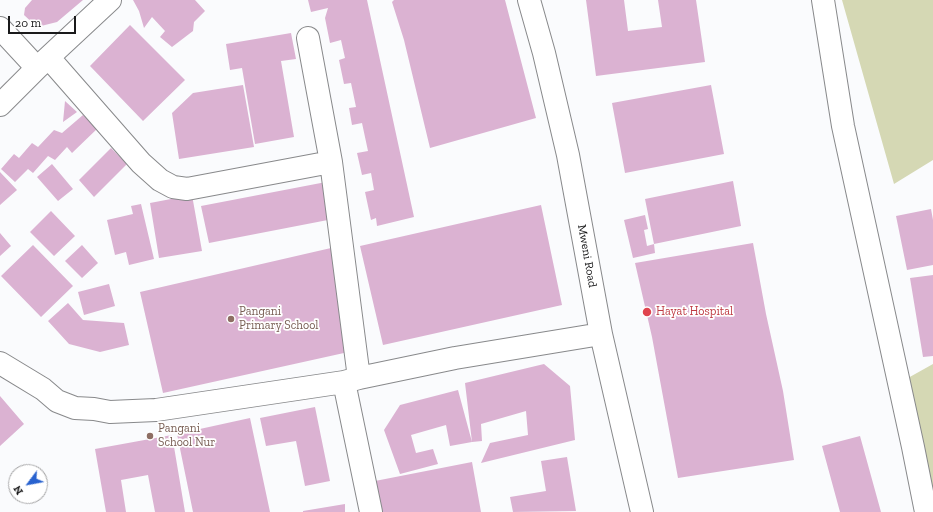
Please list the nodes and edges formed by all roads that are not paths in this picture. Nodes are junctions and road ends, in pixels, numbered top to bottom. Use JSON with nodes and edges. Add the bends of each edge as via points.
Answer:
{"nodes":[{"id":1,"x":110,"y":0,"type":"edge"},
{"id":2,"x":529,"y":0,"type":"edge"},
{"id":3,"x":823,"y":0,"type":"edge"},
{"id":4,"x":0,"y":28,"type":"edge"},
{"id":5,"x":308,"y":38,"type":"dead end"},
{"id":6,"x":43,"y":63,"type":"junction"},
{"id":7,"x":0,"y":105,"type":"edge"},
{"id":8,"x":331,"y":162,"type":"junction"},
{"id":9,"x":601,"y":334,"type":"junction"},
{"id":10,"x":0,"y":363,"type":"edge"},
{"id":11,"x":351,"y":380,"type":"junction"},
{"id":12,"x":371,"y":512,"type":"edge"},
{"id":13,"x":642,"y":512,"type":"edge"},
{"id":14,"x":926,"y":512,"type":"edge"}],
"edges":[{"from":1,"to":6,"type":"street"},
{"from":2,"to":9,"type":"street","name":"Mweni Road","via":[[568,155]]},
{"from":3,"to":14,"type":"street","via":[[843,126]]},
{"from":4,"to":6,"type":"street"},
{"from":5,"to":8,"type":"street"},
{"from":6,"to":7,"type":"street"},
{"from":6,"to":8,"type":"street","via":[[141,163],[160,180],[173,187],[187,189]]},
{"from":8,"to":11,"type":"street"},
{"from":9,"to":11,"type":"street","via":[[455,358]]},
{"from":9,"to":13,"type":"street","name":"Mweni Road"},
{"from":10,"to":11,"type":"street","via":[[58,401],[75,408],[110,412],[156,410]]},
{"from":11,"to":12,"type":"street"}]}
